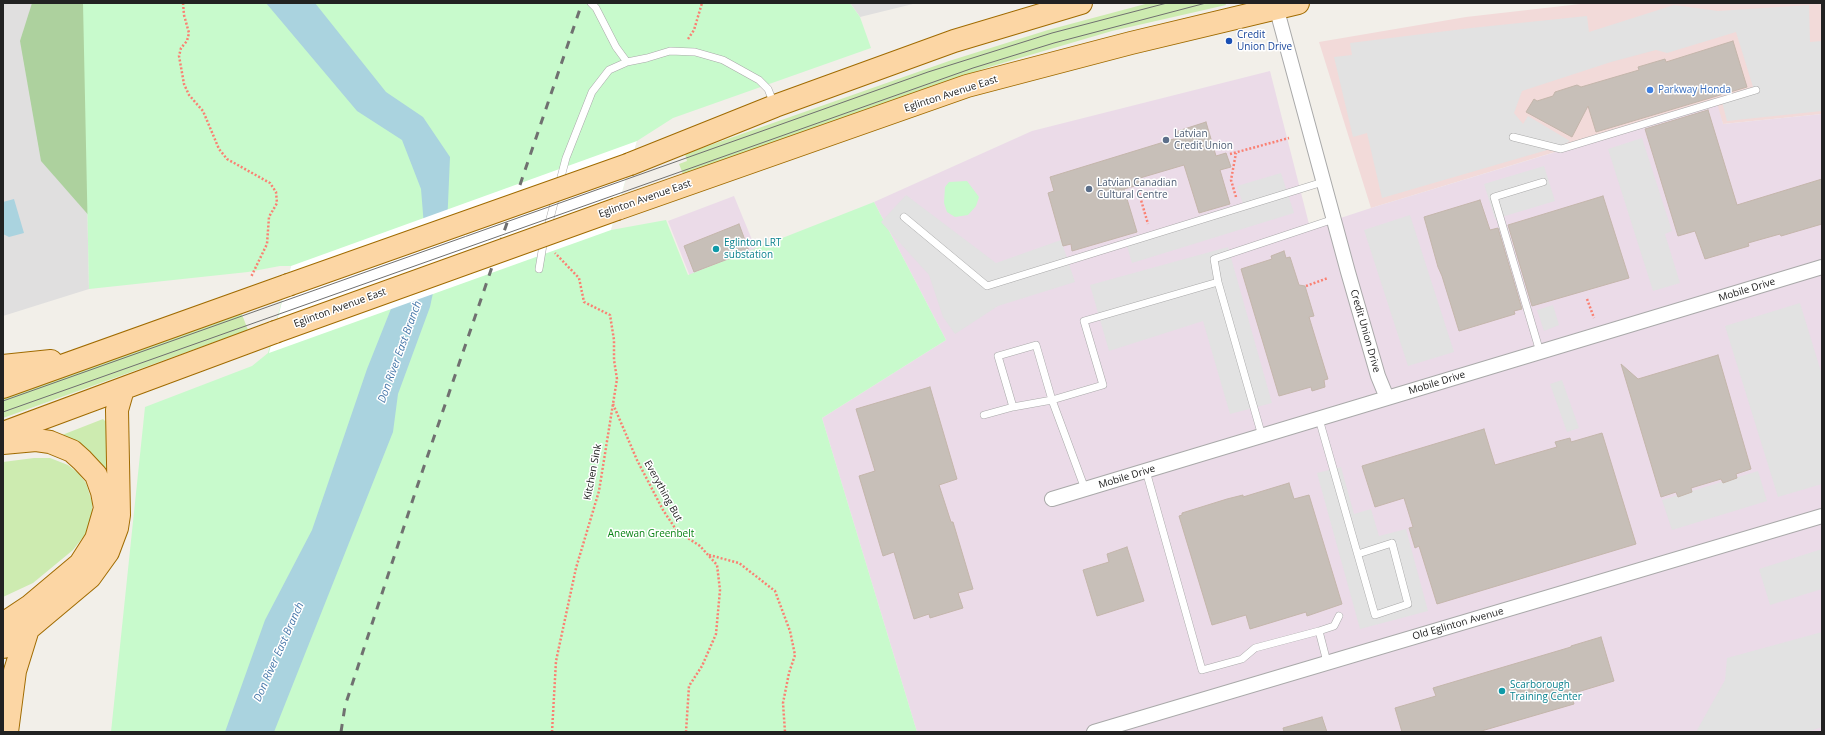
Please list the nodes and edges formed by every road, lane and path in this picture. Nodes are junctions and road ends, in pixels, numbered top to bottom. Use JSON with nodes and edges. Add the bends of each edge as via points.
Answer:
{"nodes":[{"id":1,"x":183,"y":3,"type":"edge"},
{"id":2,"x":591,"y":3,"type":"edge"},
{"id":3,"x":702,"y":3,"type":"edge"},
{"id":4,"x":1081,"y":3,"type":"edge"},
{"id":5,"x":1298,"y":3,"type":"edge"},
{"id":6,"x":1276,"y":6,"type":"edge"},
{"id":7,"x":670,"y":51,"type":"junction"},
{"id":8,"x":627,"y":62,"type":"junction"},
{"id":9,"x":1756,"y":90,"type":"dead end"},
{"id":10,"x":775,"y":106,"type":"junction"},
{"id":11,"x":1289,"y":138,"type":"dead end"},
{"id":12,"x":1513,"y":138,"type":"dead end"},
{"id":13,"x":1236,"y":153,"type":"junction"},
{"id":14,"x":1230,"y":154,"type":"dead end"},
{"id":15,"x":1324,"y":182,"type":"junction"},
{"id":16,"x":1543,"y":182,"type":"dead end"},
{"id":17,"x":1139,"y":192,"type":"dead end"},
{"id":18,"x":1239,"y":209,"type":"junction"},
{"id":19,"x":904,"y":217,"type":"dead end"},
{"id":20,"x":1334,"y":219,"type":"junction"},
{"id":21,"x":1152,"y":236,"type":"junction"},
{"id":22,"x":543,"y":245,"type":"junction"},
{"id":23,"x":1822,"y":267,"type":"edge"},
{"id":24,"x":539,"y":269,"type":"dead end"},
{"id":25,"x":1328,"y":278,"type":"dead end"},
{"id":26,"x":250,"y":279,"type":"dead end"},
{"id":27,"x":1218,"y":282,"type":"junction"},
{"id":28,"x":1306,"y":286,"type":"dead end"},
{"id":29,"x":1587,"y":299,"type":"dead end"},
{"id":30,"x":1594,"y":318,"type":"dead end"},
{"id":31,"x":1540,"y":352,"type":"junction"},
{"id":32,"x":84,"y":358,"type":"junction"},
{"id":33,"x":3,"y":366,"type":"edge"},
{"id":34,"x":3,"y":387,"type":"edge"},
{"id":35,"x":123,"y":389,"type":"junction"},
{"id":36,"x":1387,"y":398,"type":"junction"},
{"id":37,"x":1052,"y":400,"type":"junction"},
{"id":38,"x":612,"y":404,"type":"junction"},
{"id":39,"x":1013,"y":407,"type":"junction"},
{"id":40,"x":984,"y":415,"type":"dead end"},
{"id":41,"x":1319,"y":419,"type":"junction"},
{"id":42,"x":3,"y":433,"type":"edge"},
{"id":43,"x":1262,"y":436,"type":"junction"},
{"id":44,"x":3,"y":443,"type":"edge"},
{"id":45,"x":1146,"y":471,"type":"junction"},
{"id":46,"x":1085,"y":489,"type":"junction"},
{"id":47,"x":1052,"y":499,"type":"dead end"},
{"id":48,"x":1822,"y":516,"type":"edge"},
{"id":49,"x":1358,"y":554,"type":"junction"},
{"id":50,"x":708,"y":555,"type":"junction"},
{"id":51,"x":30,"y":606,"type":"junction"},
{"id":52,"x":3,"y":610,"type":"edge"},
{"id":53,"x":1339,"y":616,"type":"dead end"},
{"id":54,"x":3,"y":624,"type":"edge"},
{"id":55,"x":28,"y":629,"type":"junction"},
{"id":56,"x":1319,"y":631,"type":"junction"},
{"id":57,"x":3,"y":646,"type":"edge"},
{"id":58,"x":1327,"y":662,"type":"junction"},
{"id":59,"x":7,"y":732,"type":"edge"},
{"id":60,"x":552,"y":732,"type":"edge"},
{"id":61,"x":686,"y":732,"type":"edge"},
{"id":62,"x":785,"y":732,"type":"edge"},
{"id":63,"x":1094,"y":732,"type":"edge"}],
"edges":[{"from":1,"to":26,"type":"path","via":[[189,33],[188,42],[181,48],[178,56],[189,95],[203,111],[226,159],[270,183],[276,192],[278,203],[269,217],[267,244]]},
{"from":2,"to":8,"type":"lane"},
{"from":3,"to":7,"type":"path","via":[[694,30],[686,43]]},
{"from":4,"to":10,"type":"main road","via":[[954,41]]},
{"from":5,"to":6,"type":"main road","name":"Eglinton Avenue East"},
{"from":6,"to":15,"type":"street","name":"Credit Union Drive"},
{"from":6,"to":35,"type":"main road","name":"Eglinton Avenue East","bridge":true,"via":[[967,86],[617,209]]},
{"from":7,"to":8,"type":"lane"},
{"from":7,"to":10,"type":"lane","via":[[695,52],[723,60],[759,80],[768,89]]},
{"from":8,"to":22,"type":"lane","via":[[609,70],[592,92],[566,158]]},
{"from":9,"to":12,"type":"lane","via":[[1561,149]]},
{"from":10,"to":32,"type":"main road","bridge":true,"via":[[630,164]]},
{"from":11,"to":13,"type":"path"},
{"from":13,"to":14,"type":"path"},
{"from":13,"to":18,"type":"path","via":[[1231,180]]},
{"from":15,"to":18,"type":"lane"},
{"from":15,"to":20,"type":"street","name":"Credit Union Drive"},
{"from":16,"to":31,"type":"lane","via":[[1494,197]]},
{"from":17,"to":21,"type":"path"},
{"from":18,"to":21,"type":"lane"},
{"from":19,"to":21,"type":"lane","via":[[987,286]]},
{"from":20,"to":27,"type":"lane","via":[[1214,259]]},
{"from":20,"to":36,"type":"street","name":"Credit Union Drive","via":[[1378,376]]},
{"from":22,"to":24,"type":"lane"},
{"from":22,"to":38,"type":"path","name":"Kitchen Sink","via":[[554,251],[579,278],[584,302],[610,316],[617,379]]},
{"from":23,"to":31,"type":"street","name":"Mobile Drive"},
{"from":25,"to":28,"type":"path"},
{"from":27,"to":37,"type":"lane","via":[[1084,321],[1103,385]]},
{"from":27,"to":43,"type":"lane"},
{"from":29,"to":30,"type":"path"},
{"from":31,"to":36,"type":"street","name":"Mobile Drive"},
{"from":32,"to":33,"type":"main road"},
{"from":32,"to":34,"type":"main road"},
{"from":35,"to":42,"type":"main road","name":"Eglinton Avenue East"},
{"from":35,"to":55,"type":"main road","via":[[117,410],[119,515],[108,552],[90,577]]},
{"from":36,"to":41,"type":"street","name":"Mobile Drive"},
{"from":37,"to":39,"type":"lane"},
{"from":37,"to":39,"type":"lane","via":[[1036,345],[998,356]]},
{"from":37,"to":46,"type":"lane"},
{"from":38,"to":50,"type":"path","name":"Everything But","via":[[663,510],[677,531],[700,546]]},
{"from":38,"to":60,"type":"path","name":"Kitchen Sink","via":[[599,491],[576,568],[556,660]]},
{"from":39,"to":40,"type":"lane"},
{"from":41,"to":43,"type":"street","name":"Mobile Drive"},
{"from":41,"to":49,"type":"lane"},
{"from":43,"to":45,"type":"street","name":"Mobile Drive"},
{"from":44,"to":51,"type":"main road","via":[[36,440],[50,442],[72,451],[96,475],[105,508],[96,539],[80,564]]},
{"from":45,"to":46,"type":"street","name":"Mobile Drive"},
{"from":45,"to":56,"type":"lane","via":[[1202,670],[1242,659],[1255,648]]},
{"from":46,"to":47,"type":"street","name":"Mobile Drive"},
{"from":48,"to":58,"type":"street","name":"Old Eglinton Avenue"},
{"from":49,"to":49,"type":"lane","via":[[1375,615],[1408,604],[1392,543]]},
{"from":50,"to":61,"type":"path","name":"Everything But","via":[[717,565],[720,590],[716,634],[702,666],[689,686]]},
{"from":50,"to":62,"type":"path","via":[[739,563],[775,591],[790,631],[795,655],[783,703]]},
{"from":51,"to":52,"type":"main road"},
{"from":51,"to":54,"type":"main road"},
{"from":53,"to":56,"type":"lane","via":[[1334,626]]},
{"from":55,"to":57,"type":"main road"},
{"from":55,"to":59,"type":"main road","via":[[14,671]]},
{"from":56,"to":58,"type":"lane"},
{"from":58,"to":63,"type":"street","name":"Old Eglinton Avenue"}]}
